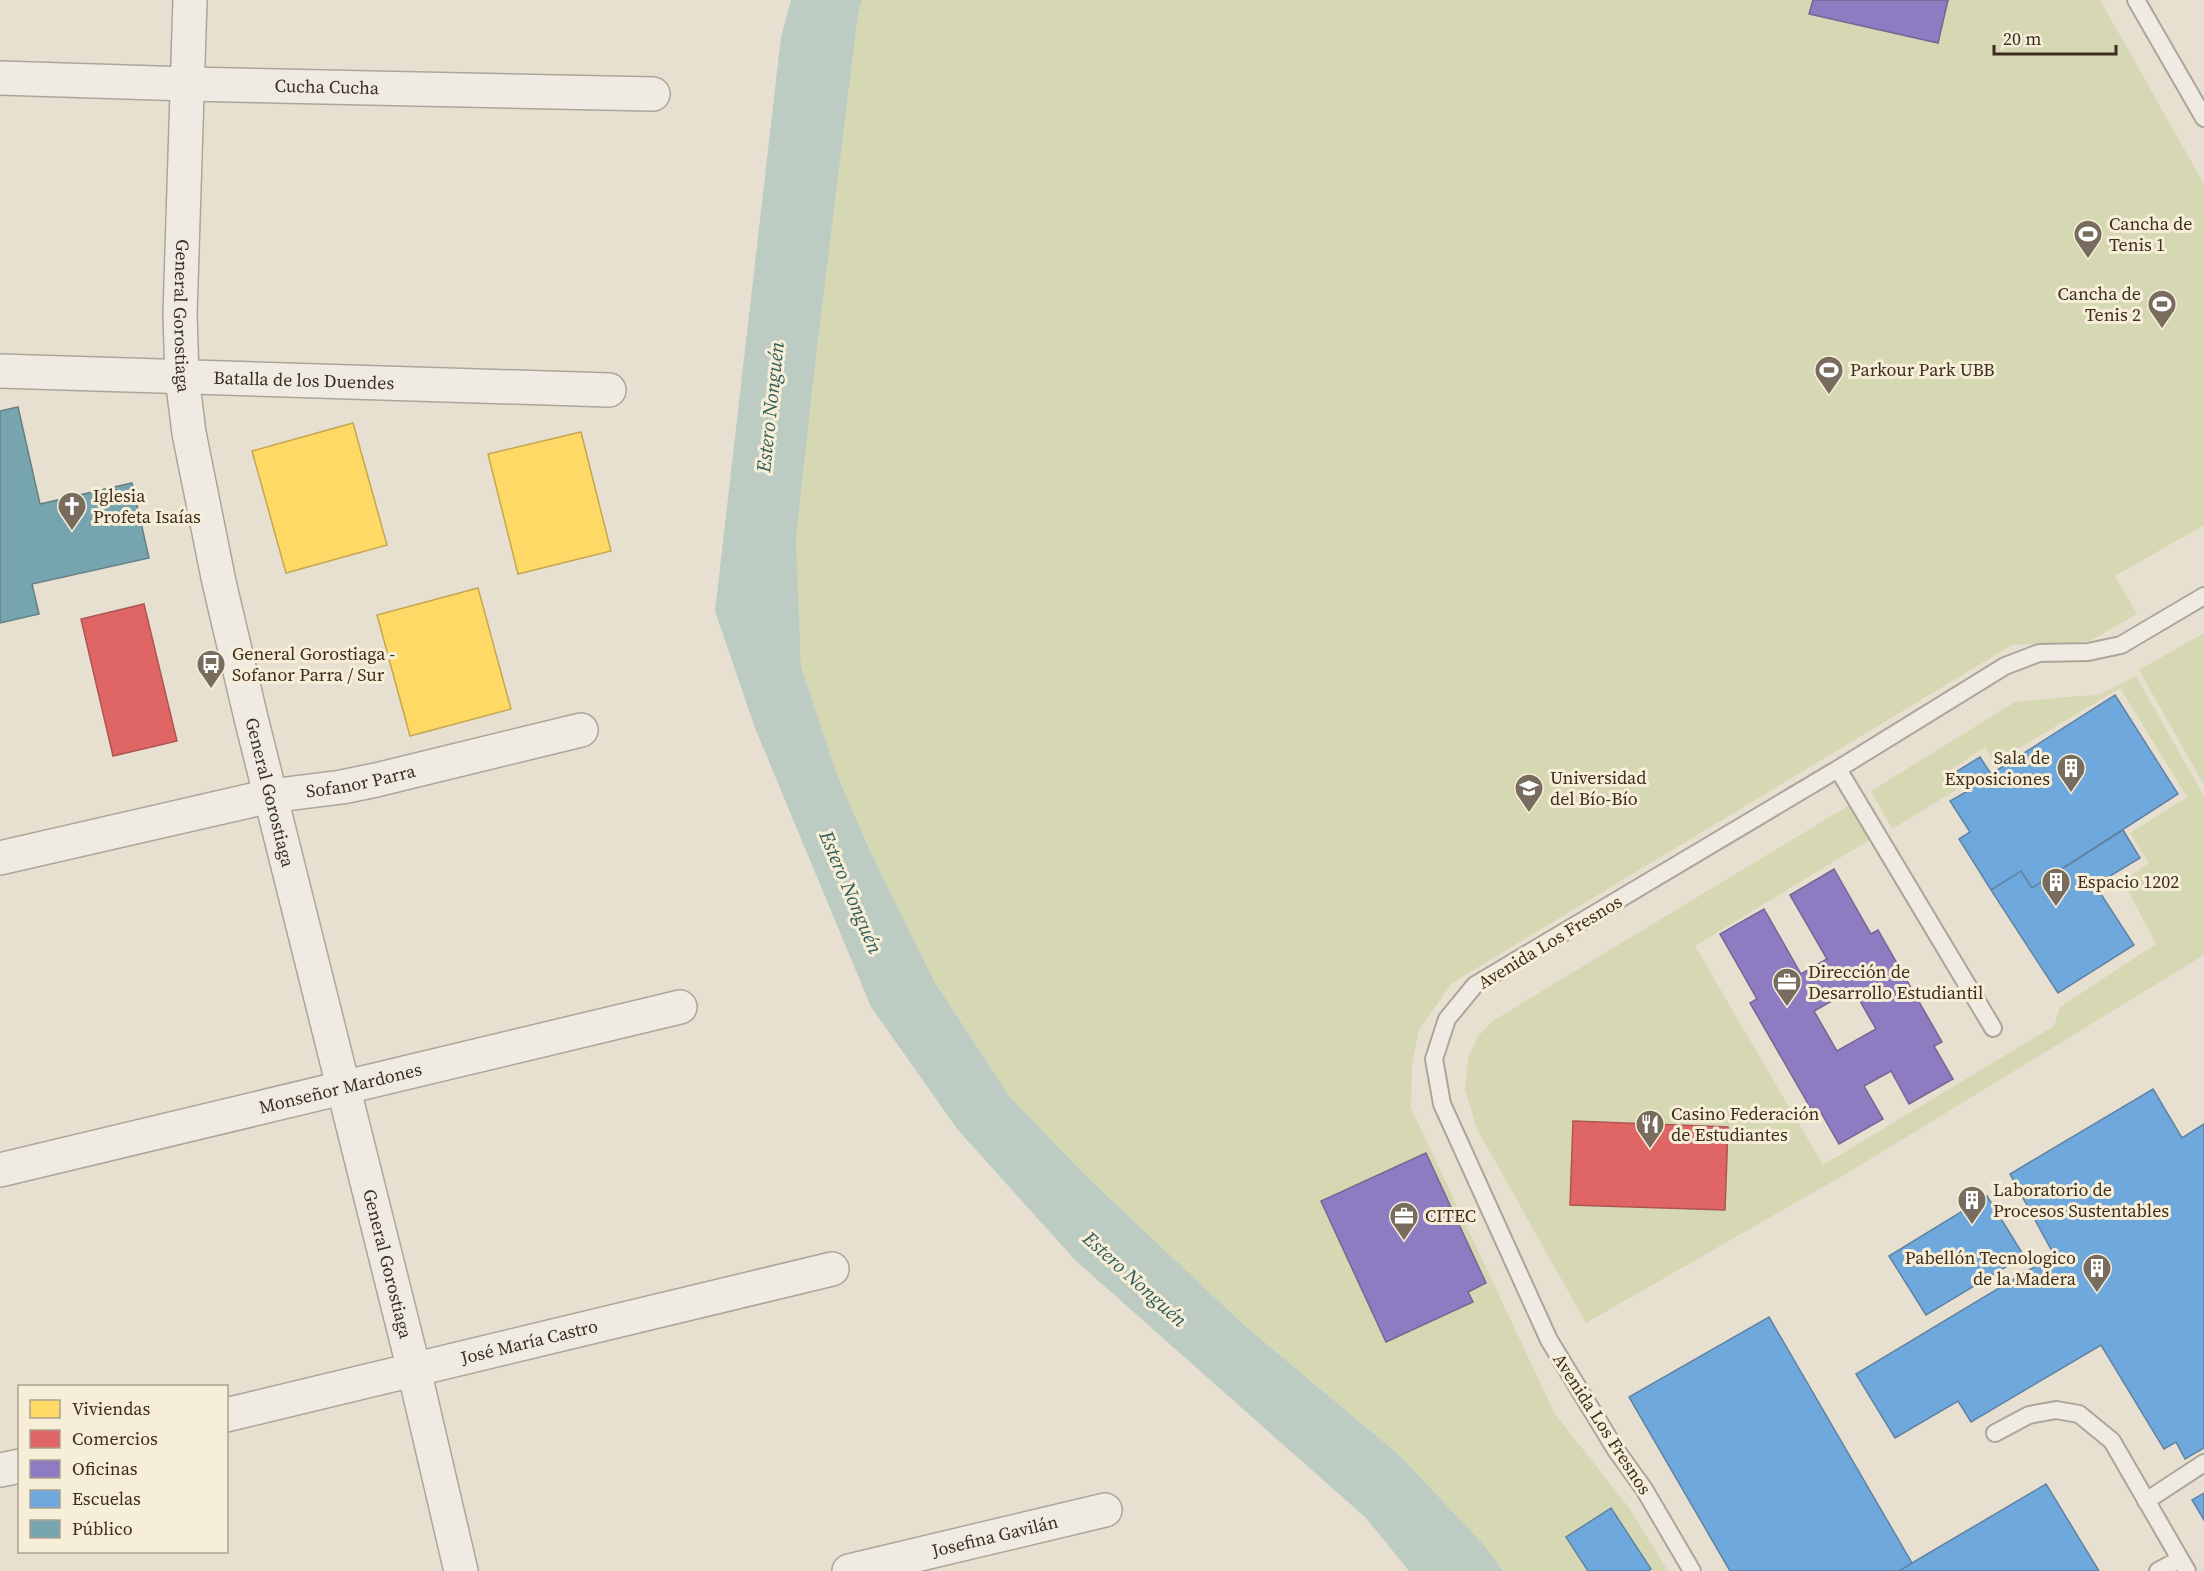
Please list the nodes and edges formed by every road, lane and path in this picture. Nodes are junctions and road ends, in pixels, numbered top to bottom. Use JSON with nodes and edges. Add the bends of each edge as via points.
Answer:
{"nodes":[{"id":1,"x":190,"y":0,"type":"edge"},
{"id":2,"x":2136,"y":0,"type":"edge"},
{"id":3,"x":0,"y":78,"type":"edge"},
{"id":4,"x":188,"y":84,"type":"junction"},
{"id":5,"x":652,"y":94,"type":"dead end"},
{"id":6,"x":2204,"y":118,"type":"edge"},
{"id":7,"x":0,"y":371,"type":"edge"},
{"id":8,"x":182,"y":376,"type":"junction"},
{"id":9,"x":609,"y":390,"type":"dead end"},
{"id":10,"x":2204,"y":596,"type":"edge"},
{"id":11,"x":581,"y":730,"type":"dead end"},
{"id":12,"x":1838,"y":769,"type":"junction"},
{"id":13,"x":270,"y":796,"type":"junction"},
{"id":14,"x":0,"y":858,"type":"edge"},
{"id":15,"x":680,"y":1007,"type":"dead end"},
{"id":16,"x":1993,"y":1028,"type":"dead end"},
{"id":17,"x":343,"y":1088,"type":"junction"},
{"id":18,"x":0,"y":1170,"type":"edge"},
{"id":19,"x":832,"y":1269,"type":"dead end"},
{"id":20,"x":414,"y":1370,"type":"junction"},
{"id":21,"x":228,"y":1416,"type":"edge"},
{"id":22,"x":1995,"y":1433,"type":"dead end"},
{"id":23,"x":2204,"y":1463,"type":"edge"},
{"id":24,"x":18,"y":1466,"type":"edge"},
{"id":25,"x":0,"y":1470,"type":"edge"},
{"id":26,"x":2146,"y":1501,"type":"junction"},
{"id":27,"x":1105,"y":1510,"type":"dead end"},
{"id":28,"x":2183,"y":1565,"type":"edge"},
{"id":29,"x":461,"y":1571,"type":"edge"},
{"id":30,"x":849,"y":1571,"type":"edge"},
{"id":31,"x":1692,"y":1571,"type":"edge"},
{"id":32,"x":2158,"y":1571,"type":"edge"}],
"edges":[{"from":1,"to":4,"type":"street","name":"General Gorostiaga"},
{"from":2,"to":6,"type":"lane"},
{"from":3,"to":4,"type":"street","name":"Cucha Cucha"},
{"from":4,"to":5,"type":"street","name":"Cucha Cucha"},
{"from":4,"to":8,"type":"street","name":"General Gorostiaga","via":[[180,314]]},
{"from":7,"to":8,"type":"street","name":"Batalla de los Duendes"},
{"from":8,"to":9,"type":"street","name":"Batalla de los Duendes"},
{"from":8,"to":13,"type":"street","name":"General Gorostiaga","via":[[189,433],[219,582]]},
{"from":10,"to":12,"type":"lane","name":"Avenida Los Fresnos","via":[[2121,645],[2088,652],[2039,653],[2006,666]]},
{"from":11,"to":13,"type":"street","name":"Sofanor Parra","via":[[354,785]]},
{"from":12,"to":16,"type":"lane"},
{"from":12,"to":31,"type":"lane","name":"Avenida Los Fresnos","via":[[1475,985],[1447,1019],[1434,1059],[1442,1104],[1549,1340]]},
{"from":13,"to":14,"type":"street","name":"Sofanor Parra"},
{"from":13,"to":17,"type":"street","name":"General Gorostiaga"},
{"from":15,"to":17,"type":"street","name":"Monseñor Mardones"},
{"from":17,"to":18,"type":"street","name":"Monseñor Mardones"},
{"from":17,"to":20,"type":"street","name":"General Gorostiaga"},
{"from":19,"to":20,"type":"street","name":"José María Castro"},
{"from":20,"to":21,"type":"street","name":"José María Castro"},
{"from":20,"to":29,"type":"street","name":"General Gorostiaga"},
{"from":22,"to":26,"type":"lane","via":[[2029,1415],[2056,1410],[2079,1414],[2112,1441]]},
{"from":23,"to":26,"type":"lane"},
{"from":24,"to":25,"type":"street"},
{"from":26,"to":28,"type":"lane"},
{"from":27,"to":30,"type":"street","name":"Josefina Gavilán"},
{"from":28,"to":32,"type":"lane"}]}
